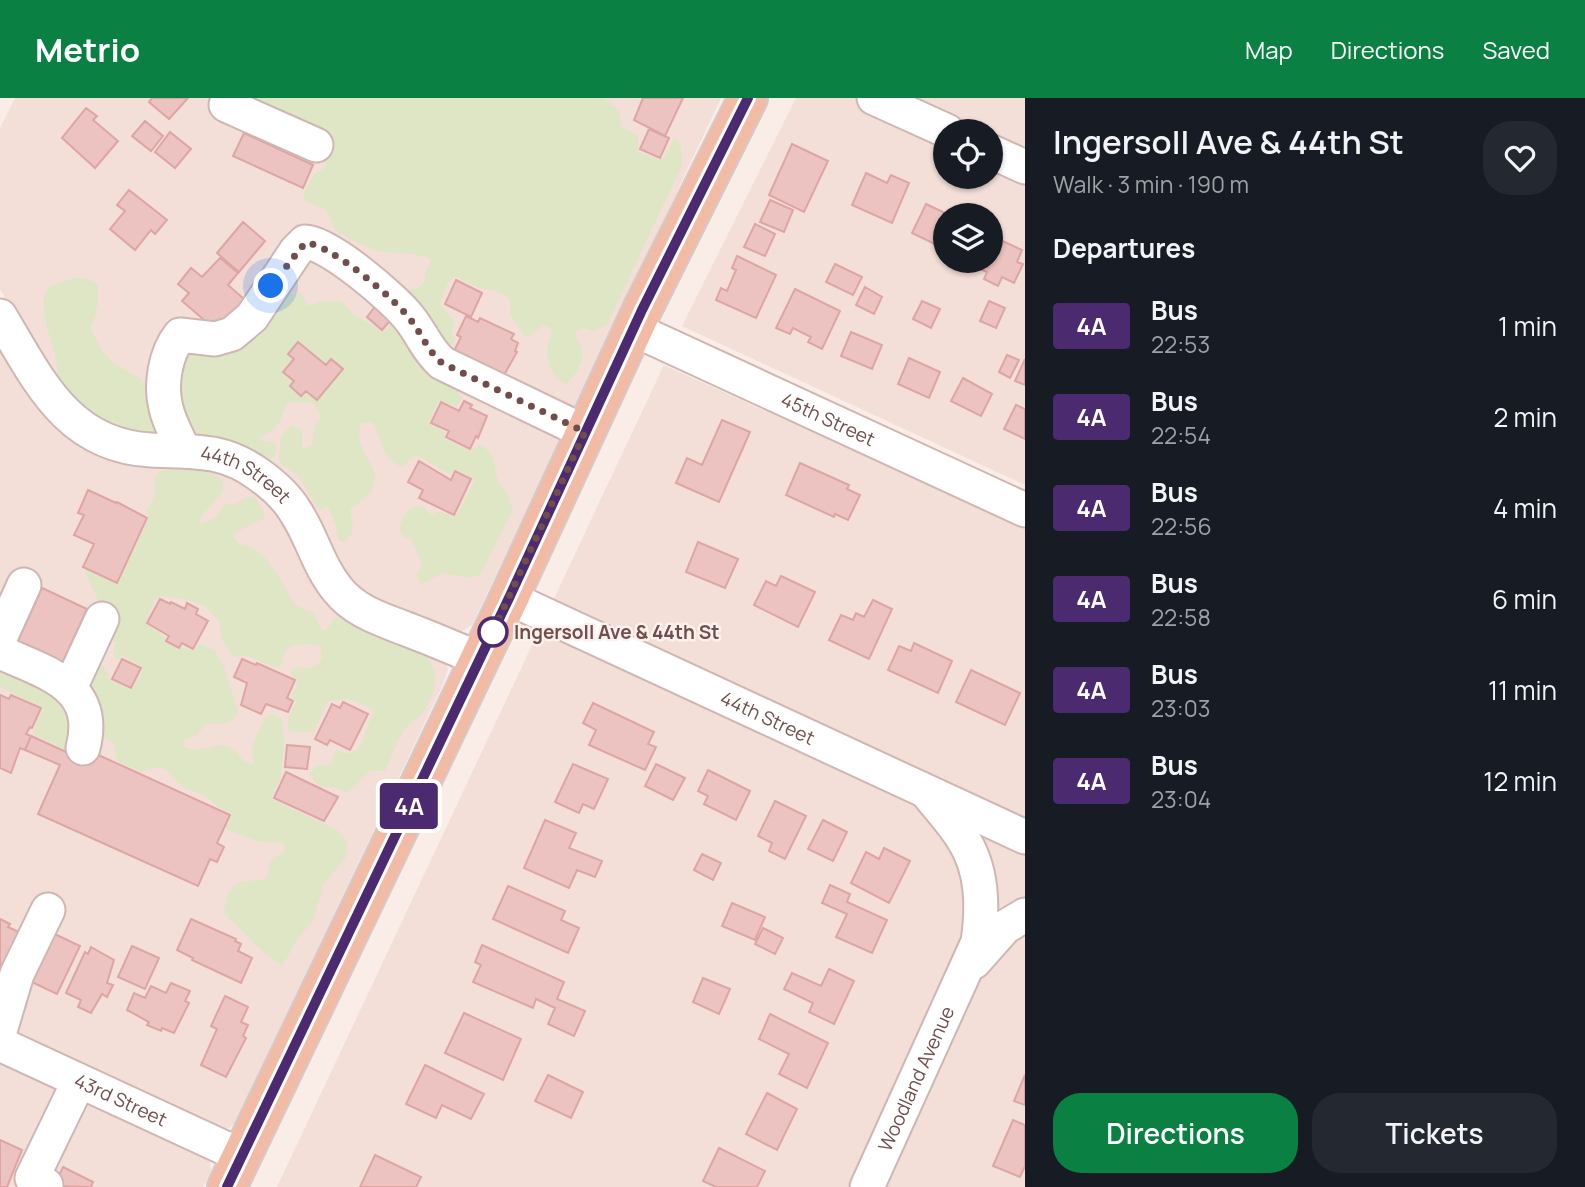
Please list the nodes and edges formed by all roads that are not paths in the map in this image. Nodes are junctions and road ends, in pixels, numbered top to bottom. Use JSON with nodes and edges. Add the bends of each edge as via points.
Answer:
{"nodes":[{"id":1,"x":230,"y":98,"type":"edge"},
{"id":2,"x":748,"y":98,"type":"edge"},
{"id":3,"x":874,"y":98,"type":"edge"},
{"id":4,"x":933,"y":125,"type":"edge"},
{"id":5,"x":316,"y":145,"type":"dead end"},
{"id":6,"x":1003,"y":158,"type":"edge"},
{"id":7,"x":1025,"y":167,"type":"edge"},
{"id":8,"x":0,"y":316,"type":"edge"},
{"id":9,"x":633,"y":329,"type":"junction"},
{"id":10,"x":585,"y":432,"type":"junction"},
{"id":11,"x":183,"y":449,"type":"junction"},
{"id":12,"x":1025,"y":510,"type":"edge"},
{"id":13,"x":24,"y":585,"type":"dead end"},
{"id":14,"x":509,"y":598,"type":"junction"},
{"id":15,"x":102,"y":619,"type":"dead end"},
{"id":16,"x":0,"y":638,"type":"edge"},
{"id":17,"x":0,"y":652,"type":"edge"},
{"id":18,"x":480,"y":659,"type":"junction"},
{"id":19,"x":70,"y":688,"type":"junction"},
{"id":20,"x":83,"y":748,"type":"dead end"},
{"id":21,"x":926,"y":791,"type":"junction"},
{"id":22,"x":1025,"y":837,"type":"edge"},
{"id":23,"x":48,"y":910,"type":"dead end"},
{"id":24,"x":1025,"y":915,"type":"edge"},
{"id":25,"x":966,"y":972,"type":"junction"},
{"id":26,"x":0,"y":1031,"type":"edge"},
{"id":27,"x":0,"y":1044,"type":"edge"},
{"id":28,"x":79,"y":1081,"type":"junction"},
{"id":29,"x":234,"y":1171,"type":"edge"},
{"id":30,"x":46,"y":1187,"type":"edge"},
{"id":31,"x":867,"y":1187,"type":"edge"}],
"edges":[{"from":1,"to":5,"type":"street","via":[[226,104]]},
{"from":2,"to":9,"type":"main road"},
{"from":3,"to":4,"type":"street"},
{"from":6,"to":7,"type":"street"},
{"from":8,"to":11,"type":"street","name":"44th Street","via":[[45,391],[73,422],[131,447]]},
{"from":9,"to":10,"type":"main road"},
{"from":9,"to":12,"type":"street","name":"45th Street"},
{"from":10,"to":11,"type":"street","via":[[442,363],[399,306],[313,242],[296,251],[252,317],[232,334],[215,338],[180,335],[171,346],[163,395]]},
{"from":10,"to":14,"type":"main road"},
{"from":11,"to":18,"type":"street","name":"44th Street","via":[[235,461],[268,482],[296,511],[327,576],[355,606],[380,621]]},
{"from":13,"to":16,"type":"street"},
{"from":14,"to":18,"type":"main road"},
{"from":14,"to":21,"type":"street","name":"44th Street"},
{"from":15,"to":19,"type":"street"},
{"from":17,"to":19,"type":"street"},
{"from":18,"to":29,"type":"main road"},
{"from":19,"to":20,"type":"street","via":[[85,711]]},
{"from":21,"to":22,"type":"street","name":"44th Street"},
{"from":21,"to":25,"type":"street","name":"Woodland Avenue","via":[[964,840],[979,880],[983,912]]},
{"from":23,"to":26,"type":"street","via":[[17,974]]},
{"from":24,"to":25,"type":"street","name":"Woodland Avenue","via":[[1005,927]]},
{"from":25,"to":31,"type":"street","name":"Woodland Avenue"},
{"from":27,"to":28,"type":"street","name":"43rd Street"},
{"from":28,"to":29,"type":"street","name":"43rd Street"},
{"from":28,"to":30,"type":"street","via":[[32,1178]]}]}
